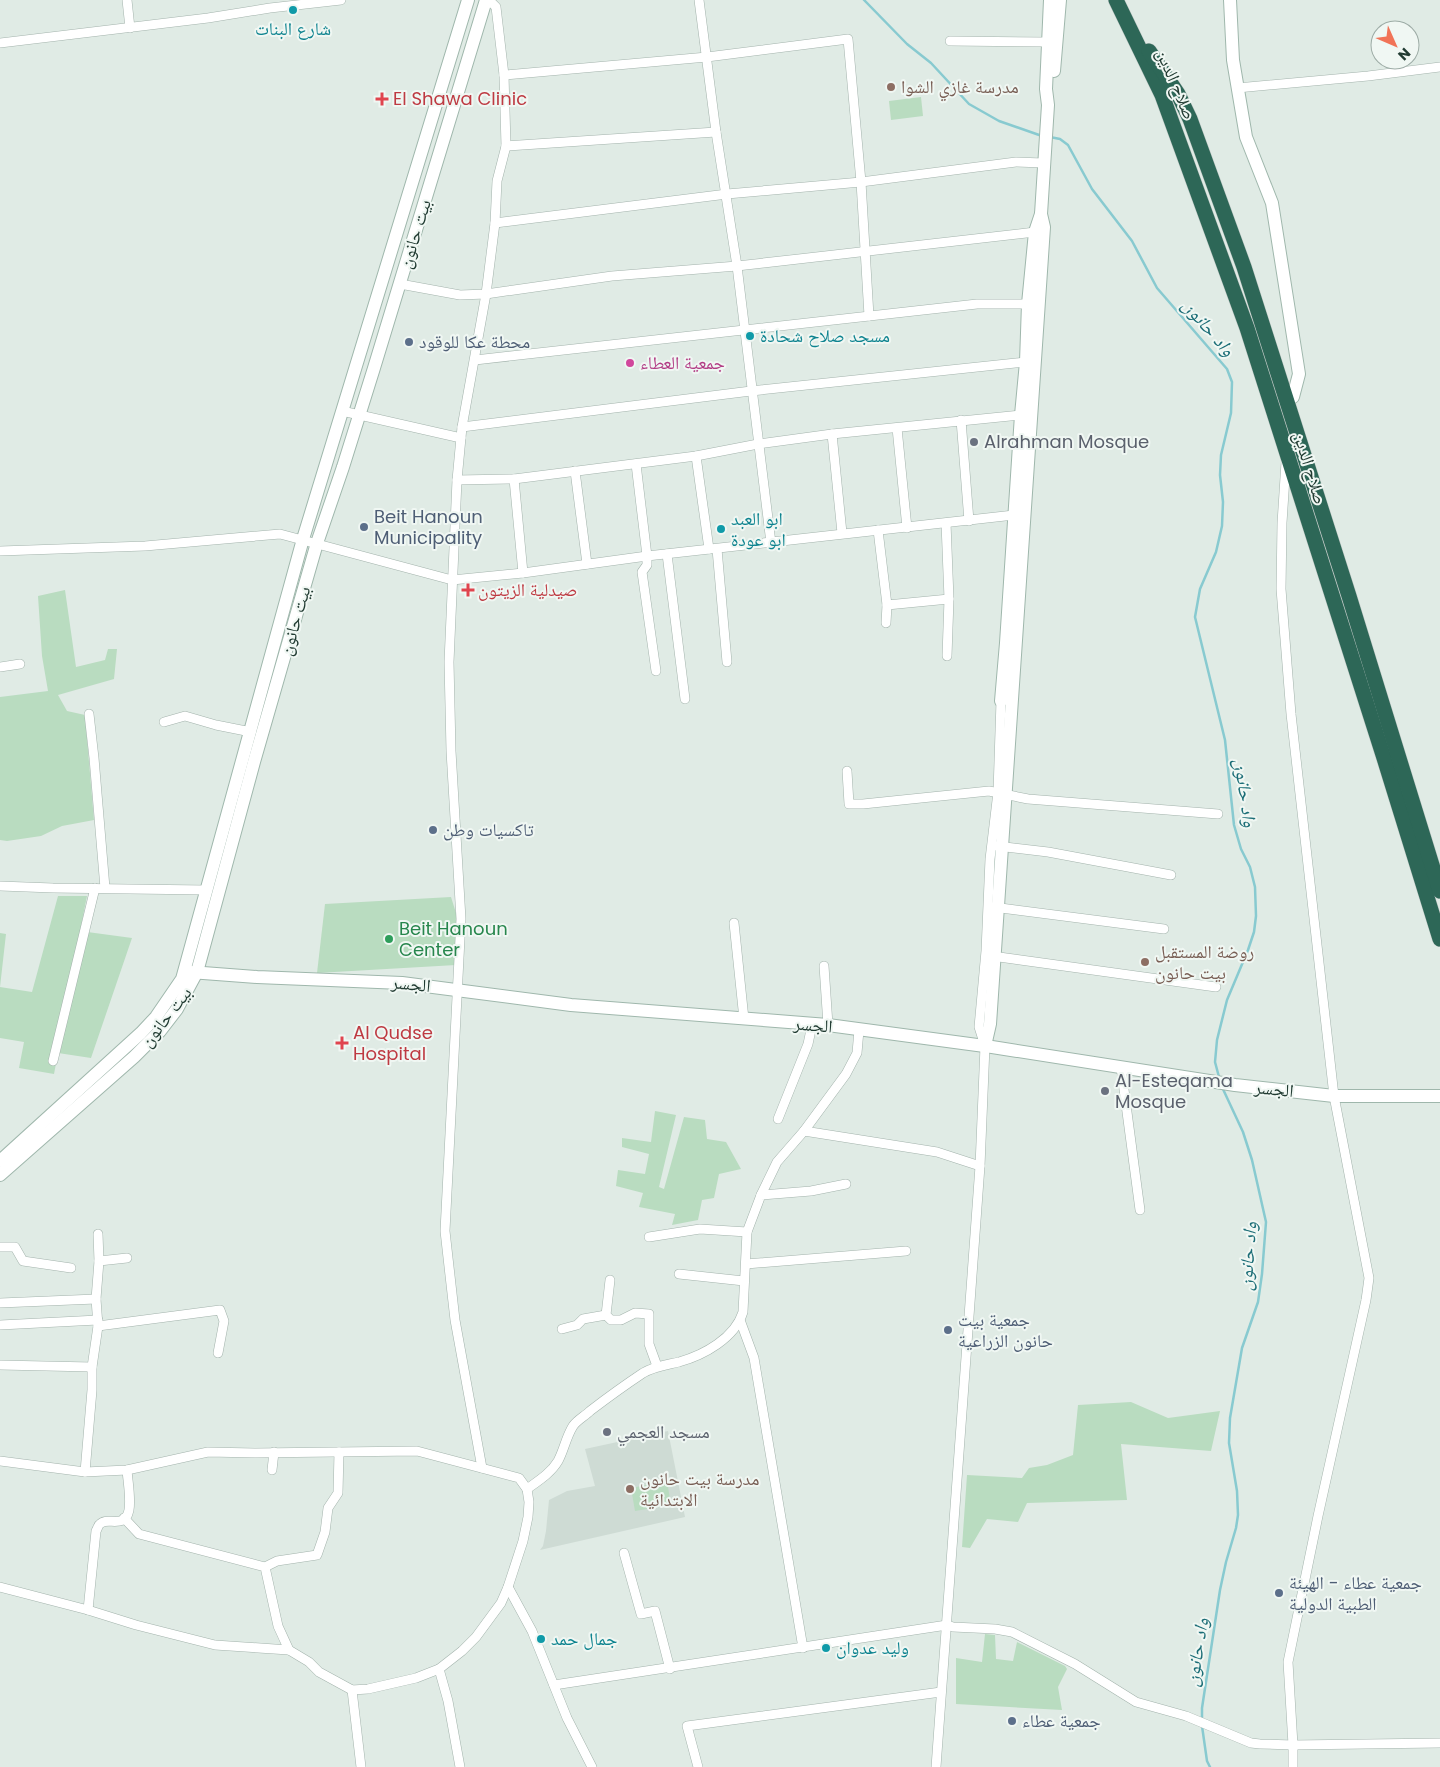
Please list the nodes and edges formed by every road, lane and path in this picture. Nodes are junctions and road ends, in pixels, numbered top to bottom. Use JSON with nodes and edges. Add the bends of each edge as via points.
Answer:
{"nodes":[{"id":1,"x":127,"y":0,"type":"edge"},
{"id":2,"x":341,"y":0,"type":"edge"},
{"id":3,"x":468,"y":0,"type":"edge"},
{"id":4,"x":488,"y":0,"type":"edge"},
{"id":5,"x":700,"y":0,"type":"edge"},
{"id":6,"x":1050,"y":0,"type":"edge"},
{"id":7,"x":1060,"y":0,"type":"edge"},
{"id":8,"x":1116,"y":0,"type":"edge"},
{"id":9,"x":1230,"y":0,"type":"edge"},
{"id":10,"x":1124,"y":15,"type":"junction"},
{"id":11,"x":130,"y":28,"type":"junction"},
{"id":12,"x":950,"y":41,"type":"dead end"},
{"id":13,"x":1047,"y":42,"type":"junction"},
{"id":14,"x":0,"y":43,"type":"edge"},
{"id":15,"x":707,"y":57,"type":"junction"},
{"id":16,"x":1440,"y":67,"type":"edge"},
{"id":17,"x":504,"y":75,"type":"junction"},
{"id":18,"x":1237,"y":88,"type":"junction"},
{"id":19,"x":1048,"y":105,"type":"junction"},
{"id":20,"x":716,"y":132,"type":"junction"},
{"id":21,"x":506,"y":146,"type":"junction"},
{"id":22,"x":1044,"y":158,"type":"junction"},
{"id":23,"x":861,"y":182,"type":"junction"},
{"id":24,"x":727,"y":194,"type":"junction"},
{"id":25,"x":1041,"y":214,"type":"junction"},
{"id":26,"x":494,"y":223,"type":"junction"},
{"id":27,"x":1035,"y":232,"type":"junction"},
{"id":28,"x":865,"y":251,"type":"junction"},
{"id":29,"x":736,"y":266,"type":"junction"},
{"id":30,"x":400,"y":284,"type":"junction"},
{"id":31,"x":486,"y":294,"type":"junction"},
{"id":32,"x":1028,"y":304,"type":"junction"},
{"id":33,"x":868,"y":316,"type":"junction"},
{"id":34,"x":744,"y":331,"type":"junction"},
{"id":35,"x":366,"y":335,"type":"junction"},
{"id":36,"x":383,"y":339,"type":"junction"},
{"id":37,"x":475,"y":360,"type":"junction"},
{"id":38,"x":1026,"y":362,"type":"junction"},
{"id":39,"x":751,"y":391,"type":"junction"},
{"id":40,"x":1286,"y":401,"type":"junction"},
{"id":41,"x":342,"y":411,"type":"junction"},
{"id":42,"x":360,"y":415,"type":"junction"},
{"id":43,"x":1020,"y":415,"type":"junction"},
{"id":44,"x":961,"y":420,"type":"junction"},
{"id":45,"x":462,"y":426,"type":"junction"},
{"id":46,"x":897,"y":428,"type":"junction"},
{"id":47,"x":832,"y":434,"type":"junction"},
{"id":48,"x":461,"y":438,"type":"junction"},
{"id":49,"x":758,"y":444,"type":"junction"},
{"id":50,"x":1287,"y":455,"type":"junction"},
{"id":51,"x":696,"y":456,"type":"junction"},
{"id":52,"x":636,"y":464,"type":"junction"},
{"id":53,"x":575,"y":471,"type":"junction"},
{"id":54,"x":514,"y":479,"type":"junction"},
{"id":55,"x":457,"y":480,"type":"junction"},
{"id":56,"x":1014,"y":515,"type":"junction"},
{"id":57,"x":969,"y":521,"type":"junction"},
{"id":58,"x":946,"y":523,"type":"junction"},
{"id":59,"x":907,"y":528,"type":"junction"},
{"id":60,"x":878,"y":530,"type":"junction"},
{"id":61,"x":842,"y":534,"type":"junction"},
{"id":62,"x":303,"y":539,"type":"junction"},
{"id":63,"x":317,"y":543,"type":"junction"},
{"id":64,"x":771,"y":543,"type":"junction"},
{"id":65,"x":713,"y":549,"type":"junction"},
{"id":66,"x":0,"y":551,"type":"edge"},
{"id":67,"x":667,"y":554,"type":"junction"},
{"id":68,"x":647,"y":556,"type":"junction"},
{"id":69,"x":587,"y":564,"type":"junction"},
{"id":70,"x":523,"y":573,"type":"junction"},
{"id":71,"x":452,"y":580,"type":"junction"},
{"id":72,"x":949,"y":599,"type":"junction"},
{"id":73,"x":887,"y":605,"type":"junction"},
{"id":74,"x":886,"y":622,"type":"dead end"},
{"id":75,"x":947,"y":656,"type":"dead end"},
{"id":76,"x":727,"y":662,"type":"dead end"},
{"id":77,"x":20,"y":664,"type":"dead end"},
{"id":78,"x":0,"y":668,"type":"edge"},
{"id":79,"x":656,"y":671,"type":"dead end"},
{"id":80,"x":685,"y":699,"type":"dead end"},
{"id":81,"x":1001,"y":701,"type":"joint"},
{"id":82,"x":89,"y":714,"type":"dead end"},
{"id":83,"x":164,"y":722,"type":"dead end"},
{"id":84,"x":251,"y":732,"type":"junction"},
{"id":85,"x":847,"y":771,"type":"dead end"},
{"id":86,"x":1002,"y":794,"type":"junction"},
{"id":87,"x":1218,"y":814,"type":"dead end"},
{"id":88,"x":997,"y":846,"type":"junction"},
{"id":89,"x":1171,"y":876,"type":"dead end"},
{"id":90,"x":0,"y":886,"type":"edge"},
{"id":91,"x":95,"y":888,"type":"junction"},
{"id":92,"x":105,"y":888,"type":"junction"},
{"id":93,"x":206,"y":890,"type":"junction"},
{"id":94,"x":1440,"y":892,"type":"edge"},
{"id":95,"x":993,"y":907,"type":"junction"},
{"id":96,"x":734,"y":923,"type":"dead end"},
{"id":97,"x":1164,"y":929,"type":"dead end"},
{"id":98,"x":1440,"y":939,"type":"edge"},
{"id":99,"x":990,"y":952,"type":"junction"},
{"id":100,"x":824,"y":966,"type":"dead end"},
{"id":101,"x":191,"y":972,"type":"junction"},
{"id":102,"x":1216,"y":987,"type":"dead end"},
{"id":103,"x":458,"y":990,"type":"junction"},
{"id":104,"x":744,"y":1019,"type":"junction"},
{"id":105,"x":812,"y":1025,"type":"junction"},
{"id":106,"x":828,"y":1026,"type":"junction"},
{"id":107,"x":858,"y":1030,"type":"junction"},
{"id":108,"x":985,"y":1046,"type":"junction"},
{"id":109,"x":53,"y":1061,"type":"dead end"},
{"id":110,"x":1121,"y":1067,"type":"junction"},
{"id":111,"x":1334,"y":1096,"type":"junction"},
{"id":112,"x":1440,"y":1096,"type":"edge"},
{"id":113,"x":778,"y":1119,"type":"dead end"},
{"id":114,"x":804,"y":1131,"type":"junction"},
{"id":115,"x":0,"y":1161,"type":"edge"},
{"id":116,"x":980,"y":1166,"type":"junction"},
{"id":117,"x":0,"y":1175,"type":"edge"},
{"id":118,"x":846,"y":1184,"type":"dead end"},
{"id":119,"x":761,"y":1195,"type":"junction"},
{"id":120,"x":1140,"y":1210,"type":"dead end"},
{"id":121,"x":747,"y":1232,"type":"junction"},
{"id":122,"x":98,"y":1234,"type":"dead end"},
{"id":123,"x":649,"y":1237,"type":"dead end"},
{"id":124,"x":0,"y":1247,"type":"edge"},
{"id":125,"x":906,"y":1251,"type":"dead end"},
{"id":126,"x":127,"y":1258,"type":"dead end"},
{"id":127,"x":99,"y":1261,"type":"junction"},
{"id":128,"x":746,"y":1264,"type":"junction"},
{"id":129,"x":71,"y":1268,"type":"dead end"},
{"id":130,"x":679,"y":1274,"type":"dead end"},
{"id":131,"x":610,"y":1280,"type":"dead end"},
{"id":132,"x":744,"y":1281,"type":"junction"},
{"id":133,"x":96,"y":1299,"type":"junction"},
{"id":134,"x":0,"y":1303,"type":"edge"},
{"id":135,"x":606,"y":1315,"type":"junction"},
{"id":136,"x":740,"y":1320,"type":"junction"},
{"id":137,"x":98,"y":1323,"type":"junction"},
{"id":138,"x":0,"y":1325,"type":"edge"},
{"id":139,"x":562,"y":1328,"type":"dead end"},
{"id":140,"x":218,"y":1353,"type":"dead end"},
{"id":141,"x":0,"y":1366,"type":"edge"},
{"id":142,"x":657,"y":1366,"type":"junction"},
{"id":143,"x":92,"y":1367,"type":"junction"},
{"id":144,"x":274,"y":1452,"type":"junction"},
{"id":145,"x":339,"y":1452,"type":"junction"},
{"id":146,"x":0,"y":1461,"type":"edge"},
{"id":147,"x":482,"y":1468,"type":"junction"},
{"id":148,"x":127,"y":1470,"type":"junction"},
{"id":149,"x":272,"y":1470,"type":"dead end"},
{"id":150,"x":84,"y":1472,"type":"junction"},
{"id":151,"x":527,"y":1489,"type":"junction"},
{"id":152,"x":124,"y":1518,"type":"junction"},
{"id":153,"x":624,"y":1553,"type":"dead end"},
{"id":154,"x":265,"y":1567,"type":"junction"},
{"id":155,"x":0,"y":1587,"type":"edge"},
{"id":156,"x":508,"y":1587,"type":"junction"},
{"id":157,"x":88,"y":1610,"type":"junction"},
{"id":158,"x":947,"y":1624,"type":"junction"},
{"id":159,"x":803,"y":1648,"type":"junction"},
{"id":160,"x":288,"y":1650,"type":"junction"},
{"id":161,"x":439,"y":1669,"type":"junction"},
{"id":162,"x":670,"y":1669,"type":"junction"},
{"id":163,"x":554,"y":1685,"type":"junction"},
{"id":164,"x":352,"y":1690,"type":"junction"},
{"id":165,"x":941,"y":1692,"type":"junction"},
{"id":166,"x":1440,"y":1743,"type":"edge"},
{"id":167,"x":1293,"y":1745,"type":"junction"},
{"id":168,"x":361,"y":1767,"type":"edge"},
{"id":169,"x":460,"y":1767,"type":"edge"},
{"id":170,"x":592,"y":1767,"type":"edge"},
{"id":171,"x":698,"y":1767,"type":"edge"},
{"id":172,"x":936,"y":1767,"type":"edge"},
{"id":173,"x":1293,"y":1767,"type":"edge"}],
"edges":[{"from":1,"to":11,"type":"street"},
{"from":2,"to":11,"type":"street"},
{"from":3,"to":35,"type":"street","name":"بيت حانون"},
{"from":4,"to":17,"type":"street","via":[[496,7]]},
{"from":4,"to":30,"type":"street","name":"بيت حانون"},
{"from":5,"to":15,"type":"street"},
{"from":6,"to":13,"type":"street"},
{"from":7,"to":19,"type":"street","via":[[1053,90]]},
{"from":8,"to":10,"type":"highway","name":"صلاح الدين"},
{"from":9,"to":18,"type":"street"},
{"from":10,"to":40,"type":"highway","name":"صلاح الدين","via":[[1178,94],[1190,119],[1244,266]]},
{"from":10,"to":50,"type":"highway","name":"صلاح الدين","via":[[1162,95],[1247,328]]},
{"from":11,"to":14,"type":"street"},
{"from":12,"to":13,"type":"street"},
{"from":13,"to":19,"type":"street"},
{"from":15,"to":17,"type":"street"},
{"from":15,"to":20,"type":"street"},
{"from":15,"to":23,"type":"street","via":[[848,39]]},
{"from":16,"to":18,"type":"street"},
{"from":17,"to":21,"type":"street"},
{"from":18,"to":40,"type":"street","via":[[1246,137],[1272,203],[1290,314],[1299,374],[1293,398]]},
{"from":19,"to":22,"type":"street"},
{"from":20,"to":21,"type":"street"},
{"from":20,"to":24,"type":"street"},
{"from":21,"to":26,"type":"street","via":[[497,181]]},
{"from":22,"to":23,"type":"street"},
{"from":22,"to":25,"type":"street"},
{"from":23,"to":24,"type":"street"},
{"from":23,"to":28,"type":"street"},
{"from":24,"to":26,"type":"street"},
{"from":24,"to":29,"type":"street"},
{"from":25,"to":27,"type":"street"},
{"from":25,"to":86,"type":"street","via":[[1044,227],[1036,364]]},
{"from":26,"to":31,"type":"street"},
{"from":27,"to":28,"type":"street"},
{"from":27,"to":32,"type":"street"},
{"from":28,"to":29,"type":"street"},
{"from":28,"to":33,"type":"street"},
{"from":29,"to":31,"type":"street","via":[[612,276]]},
{"from":29,"to":34,"type":"street"},
{"from":30,"to":31,"type":"street","via":[[460,295]]},
{"from":30,"to":36,"type":"street","name":"بيت حانون"},
{"from":31,"to":37,"type":"street"},
{"from":32,"to":33,"type":"street","via":[[977,304]]},
{"from":32,"to":38,"type":"street"},
{"from":33,"to":34,"type":"street"},
{"from":34,"to":37,"type":"street"},
{"from":34,"to":39,"type":"street"},
{"from":35,"to":36,"type":"street"},
{"from":35,"to":41,"type":"street","name":"بيت حانون"},
{"from":36,"to":42,"type":"street","name":"بيت حانون"},
{"from":37,"to":45,"type":"street"},
{"from":38,"to":39,"type":"street"},
{"from":38,"to":43,"type":"street"},
{"from":39,"to":45,"type":"street"},
{"from":39,"to":49,"type":"street"},
{"from":40,"to":94,"type":"highway","name":"صلاح الدين"},
{"from":41,"to":42,"type":"street"},
{"from":41,"to":62,"type":"street","name":"بيت حانون"},
{"from":42,"to":48,"type":"street"},
{"from":42,"to":63,"type":"street","name":"بيت حانون"},
{"from":43,"to":44,"type":"street"},
{"from":43,"to":56,"type":"street"},
{"from":44,"to":46,"type":"street"},
{"from":44,"to":57,"type":"street"},
{"from":45,"to":48,"type":"street"},
{"from":46,"to":47,"type":"street"},
{"from":46,"to":59,"type":"street"},
{"from":47,"to":49,"type":"street"},
{"from":47,"to":61,"type":"street"},
{"from":48,"to":55,"type":"street"},
{"from":49,"to":51,"type":"street"},
{"from":49,"to":64,"type":"street"},
{"from":50,"to":98,"type":"highway","name":"صلاح الدين"},
{"from":50,"to":111,"type":"street","via":[[1281,589],[1292,724]]},
{"from":51,"to":52,"type":"street"},
{"from":51,"to":65,"type":"street"},
{"from":52,"to":53,"type":"street"},
{"from":52,"to":68,"type":"street"},
{"from":53,"to":54,"type":"street"},
{"from":53,"to":69,"type":"street"},
{"from":54,"to":55,"type":"street"},
{"from":54,"to":70,"type":"street"},
{"from":55,"to":71,"type":"street"},
{"from":56,"to":57,"type":"street"},
{"from":56,"to":81,"type":"street"},
{"from":57,"to":58,"type":"street"},
{"from":58,"to":59,"type":"street"},
{"from":58,"to":72,"type":"street"},
{"from":59,"to":60,"type":"street"},
{"from":60,"to":61,"type":"street"},
{"from":60,"to":73,"type":"street"},
{"from":61,"to":64,"type":"street"},
{"from":62,"to":63,"type":"street"},
{"from":62,"to":66,"type":"street","via":[[280,534],[144,546]]},
{"from":62,"to":84,"type":"street","name":"بيت حانون"},
{"from":63,"to":71,"type":"street"},
{"from":63,"to":101,"type":"street","name":"بيت حانون"},
{"from":64,"to":65,"type":"street"},
{"from":65,"to":67,"type":"street"},
{"from":65,"to":76,"type":"street"},
{"from":67,"to":68,"type":"street"},
{"from":67,"to":80,"type":"street"},
{"from":68,"to":69,"type":"street"},
{"from":68,"to":79,"type":"street","via":[[647,565],[642,572]]},
{"from":69,"to":70,"type":"street"},
{"from":70,"to":71,"type":"street"},
{"from":71,"to":103,"type":"street","via":[[449,662],[461,918]]},
{"from":72,"to":73,"type":"street"},
{"from":72,"to":75,"type":"street"},
{"from":73,"to":74,"type":"street"},
{"from":77,"to":78,"type":"street"},
{"from":81,"to":86,"type":"street"},
{"from":82,"to":92,"type":"street"},
{"from":83,"to":84,"type":"street","via":[[185,716]]},
{"from":84,"to":93,"type":"street","name":"بيت حانون"},
{"from":85,"to":86,"type":"street","via":[[849,804],[989,791]]},
{"from":86,"to":87,"type":"street","via":[[1028,799]]},
{"from":86,"to":88,"type":"street"},
{"from":88,"to":89,"type":"street","via":[[1048,852]]},
{"from":88,"to":95,"type":"street"},
{"from":90,"to":91,"type":"street"},
{"from":91,"to":92,"type":"street"},
{"from":91,"to":109,"type":"street"},
{"from":92,"to":93,"type":"street"},
{"from":93,"to":101,"type":"street","name":"بيت حانون"},
{"from":95,"to":97,"type":"street"},
{"from":95,"to":99,"type":"street"},
{"from":96,"to":104,"type":"street"},
{"from":99,"to":102,"type":"street","via":[[1016,960]]},
{"from":99,"to":108,"type":"street","via":[[990,1024]]},
{"from":100,"to":106,"type":"street"},
{"from":101,"to":103,"type":"street","name":"الجسر","via":[[365,980]]},
{"from":101,"to":115,"type":"street","name":"بيت حانون","via":[[182,979],[141,1033]]},
{"from":101,"to":117,"type":"street","name":"بيت حانون","via":[[177,1009],[160,1030],[134,1057]]},
{"from":103,"to":104,"type":"street","name":"الجسر","via":[[571,1005]]},
{"from":103,"to":147,"type":"street","via":[[445,1232],[455,1320]]},
{"from":104,"to":105,"type":"street","name":"الجسر"},
{"from":105,"to":106,"type":"street","name":"الجسر"},
{"from":105,"to":113,"type":"street","via":[[808,1044]]},
{"from":106,"to":107,"type":"street","name":"الجسر"},
{"from":107,"to":108,"type":"street","name":"الجسر"},
{"from":107,"to":114,"type":"street","via":[[857,1053],[846,1074]]},
{"from":108,"to":110,"type":"street","name":"الجسر"},
{"from":108,"to":116,"type":"street"},
{"from":110,"to":111,"type":"street","name":"الجسر"},
{"from":110,"to":120,"type":"street"},
{"from":111,"to":112,"type":"street","name":"الجسر"},
{"from":111,"to":167,"type":"street","via":[[1369,1278],[1288,1662]]},
{"from":114,"to":116,"type":"street","via":[[937,1152]]},
{"from":114,"to":119,"type":"street","via":[[777,1162]]},
{"from":116,"to":158,"type":"street"},
{"from":118,"to":119,"type":"street"},
{"from":119,"to":121,"type":"street"},
{"from":121,"to":123,"type":"street","via":[[700,1229]]},
{"from":121,"to":128,"type":"street"},
{"from":122,"to":127,"type":"street"},
{"from":124,"to":129,"type":"street","via":[[15,1247],[23,1261]]},
{"from":125,"to":128,"type":"street"},
{"from":126,"to":127,"type":"street"},
{"from":127,"to":133,"type":"street"},
{"from":128,"to":132,"type":"street"},
{"from":130,"to":132,"type":"street"},
{"from":131,"to":135,"type":"street"},
{"from":132,"to":136,"type":"street"},
{"from":133,"to":134,"type":"street"},
{"from":133,"to":137,"type":"street"},
{"from":135,"to":139,"type":"street","via":[[583,1319],[578,1325]]},
{"from":135,"to":142,"type":"street","via":[[611,1320],[621,1320],[635,1313],[649,1314],[649,1344]]},
{"from":136,"to":142,"type":"street","via":[[722,1341],[706,1352]]},
{"from":136,"to":159,"type":"street","via":[[754,1358]]},
{"from":137,"to":138,"type":"street"},
{"from":137,"to":140,"type":"street","via":[[220,1310],[224,1321]]},
{"from":137,"to":143,"type":"street"},
{"from":141,"to":143,"type":"street"},
{"from":142,"to":151,"type":"street","via":[[574,1425],[558,1461]]},
{"from":143,"to":150,"type":"street"},
{"from":144,"to":145,"type":"street"},
{"from":144,"to":148,"type":"street","via":[[208,1452]]},
{"from":144,"to":149,"type":"street"},
{"from":145,"to":147,"type":"street","via":[[417,1451]]},
{"from":145,"to":154,"type":"street","via":[[338,1493],[328,1508],[325,1532],[317,1554],[277,1561]]},
{"from":146,"to":150,"type":"street"},
{"from":147,"to":151,"type":"street","via":[[519,1478]]},
{"from":148,"to":150,"type":"street"},
{"from":148,"to":152,"type":"street","via":[[129,1511]]},
{"from":151,"to":156,"type":"street","via":[[526,1524]]},
{"from":152,"to":154,"type":"street","via":[[139,1534]]},
{"from":152,"to":157,"type":"street","via":[[116,1522],[102,1522],[96,1531]]},
{"from":153,"to":162,"type":"street","via":[[641,1614],[655,1611]]},
{"from":154,"to":160,"type":"street","via":[[278,1626]]},
{"from":155,"to":157,"type":"street"},
{"from":156,"to":161,"type":"street","via":[[476,1637]]},
{"from":156,"to":163,"type":"street","via":[[532,1631]]},
{"from":157,"to":160,"type":"street","via":[[215,1645]]},
{"from":158,"to":159,"type":"street"},
{"from":158,"to":165,"type":"street"},
{"from":158,"to":167,"type":"street","via":[[1012,1632],[1075,1664],[1136,1702],[1186,1716],[1251,1742]]},
{"from":159,"to":162,"type":"street"},
{"from":160,"to":164,"type":"street"},
{"from":161,"to":164,"type":"street","via":[[416,1678]]},
{"from":161,"to":169,"type":"street"},
{"from":162,"to":163,"type":"street"},
{"from":163,"to":170,"type":"street"},
{"from":164,"to":168,"type":"street"},
{"from":165,"to":171,"type":"street","via":[[687,1726]]},
{"from":165,"to":172,"type":"street"},
{"from":166,"to":167,"type":"street"},
{"from":167,"to":173,"type":"street"}]}
